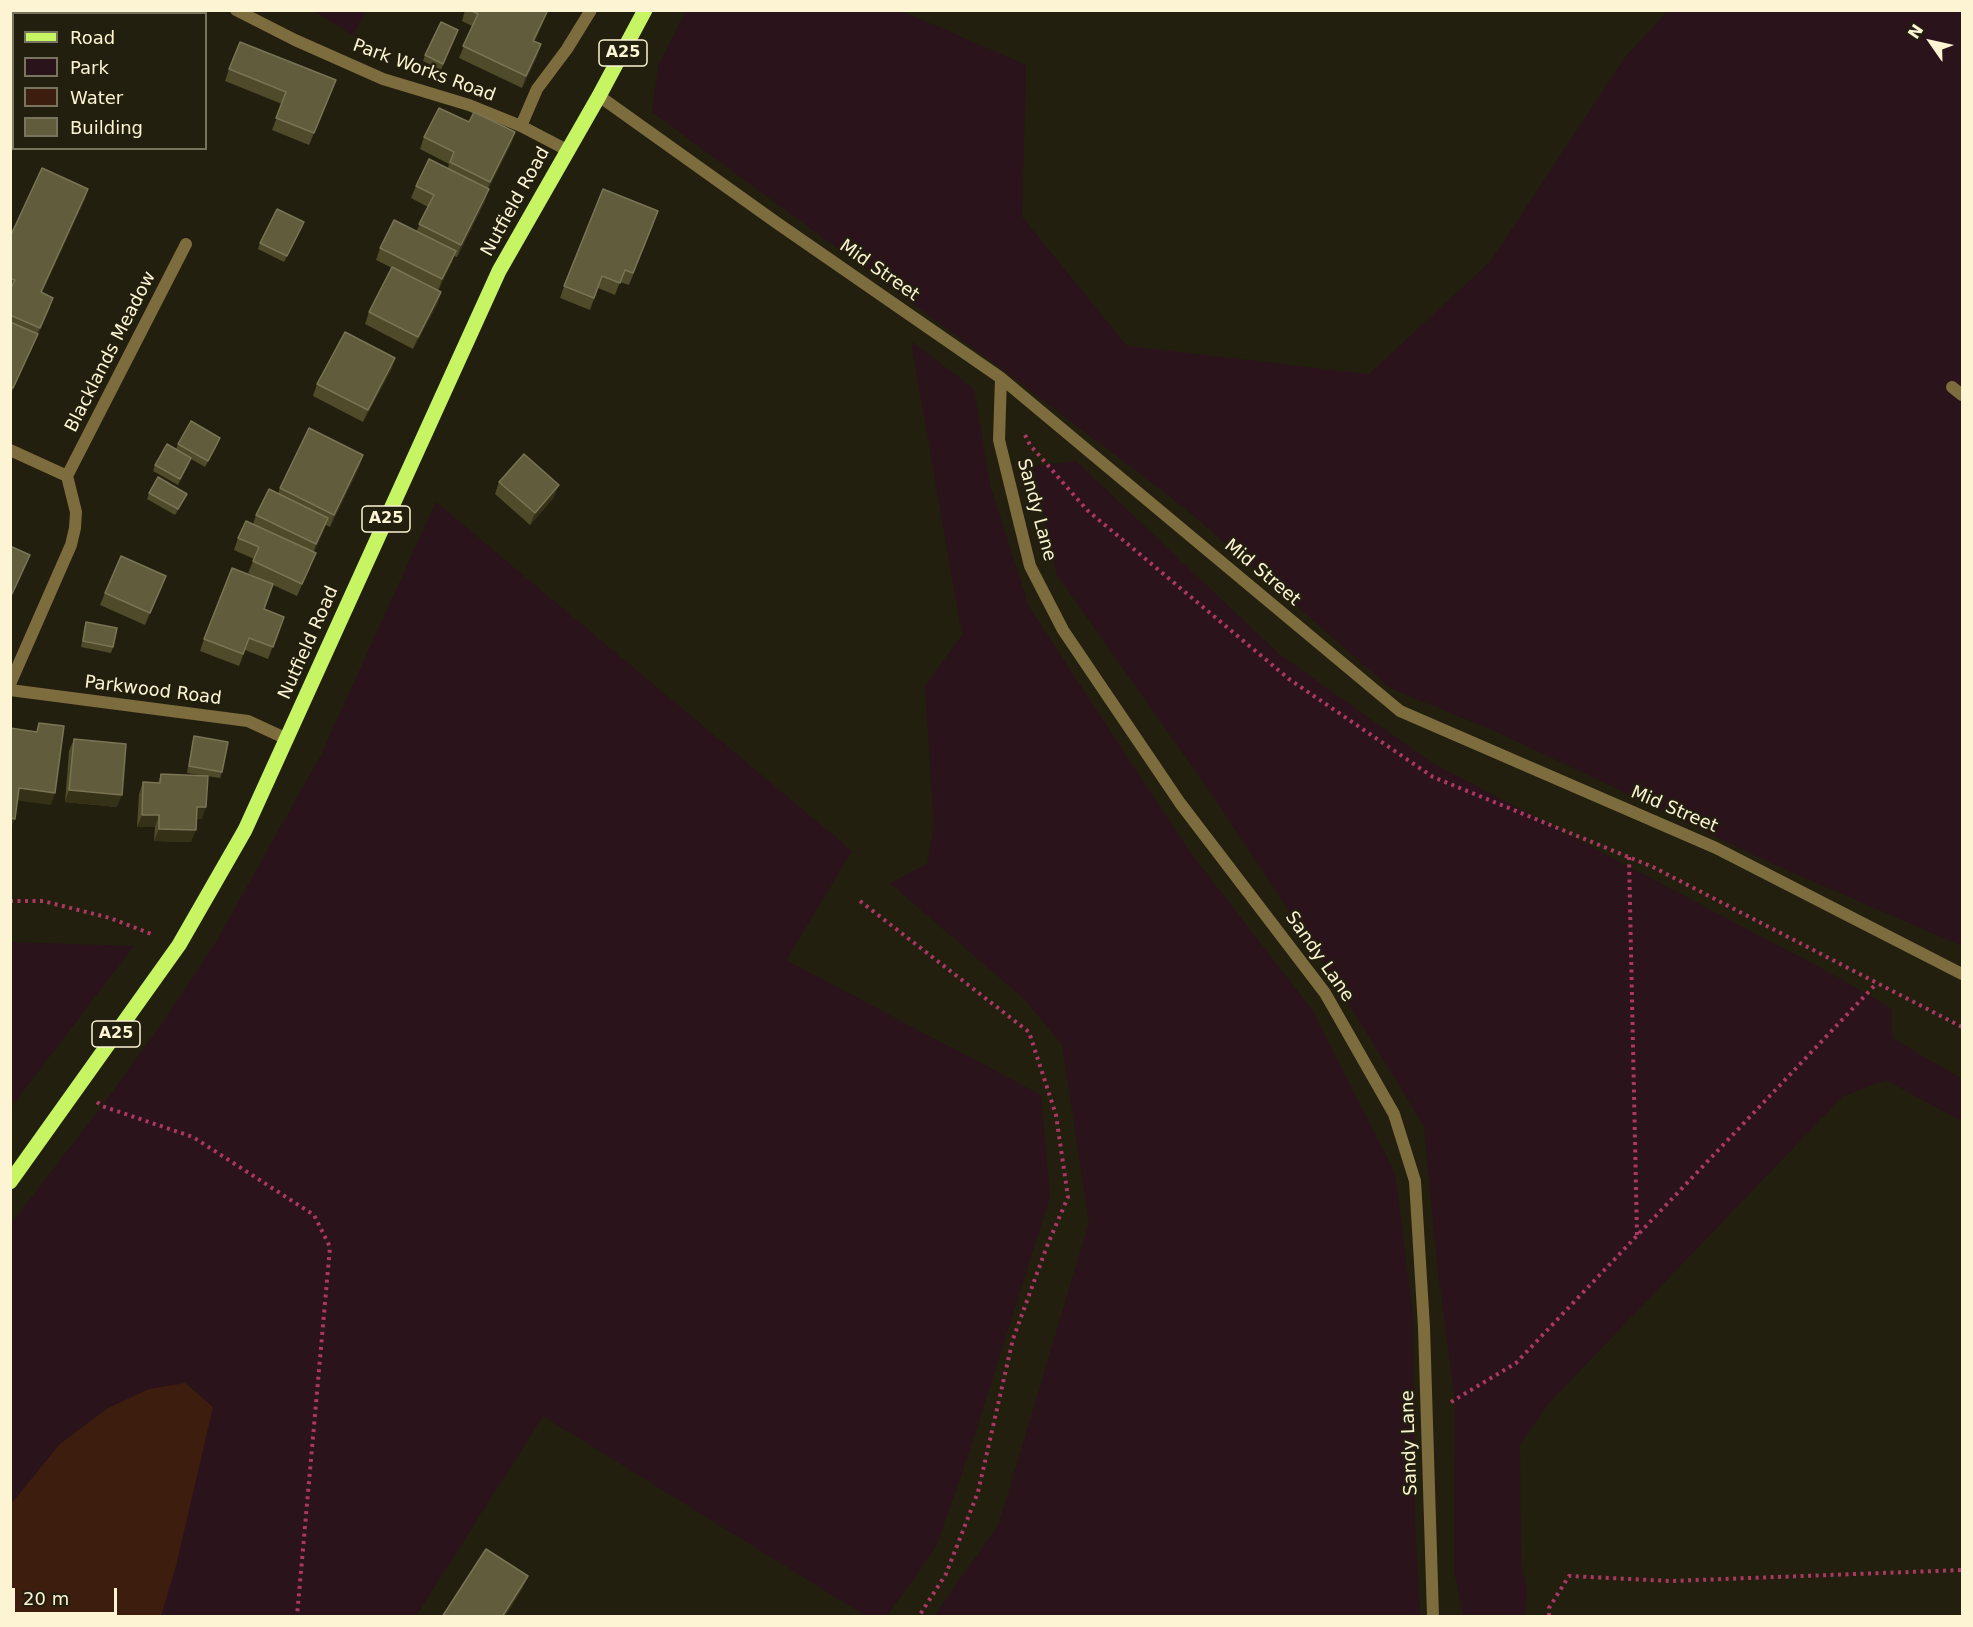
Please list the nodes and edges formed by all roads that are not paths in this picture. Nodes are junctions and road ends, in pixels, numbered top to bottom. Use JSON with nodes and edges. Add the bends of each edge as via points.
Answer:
{"nodes":[{"id":1,"x":236,"y":10,"type":"edge"},
{"id":2,"x":591,"y":10,"type":"edge"},
{"id":3,"x":645,"y":10,"type":"edge"},
{"id":4,"x":599,"y":96,"type":"junction"},
{"id":5,"x":521,"y":126,"type":"junction"},
{"id":6,"x":567,"y":150,"type":"junction"},
{"id":7,"x":186,"y":244,"type":"dead end"},
{"id":8,"x":1001,"y":378,"type":"junction"},
{"id":9,"x":10,"y":450,"type":"edge"},
{"id":10,"x":67,"y":476,"type":"junction"},
{"id":11,"x":10,"y":684,"type":"edge"},
{"id":12,"x":10,"y":690,"type":"edge"},
{"id":13,"x":287,"y":739,"type":"junction"},
{"id":14,"x":1962,"y":974,"type":"edge"},
{"id":15,"x":10,"y":1182,"type":"edge"},
{"id":16,"x":1433,"y":1617,"type":"edge"}],
"edges":[{"from":1,"to":5,"type":"street","name":"Park Works Road","via":[[383,79],[469,105]]},
{"from":2,"to":5,"type":"street","via":[[537,89]]},
{"from":3,"to":4,"type":"main road","number":"A25"},
{"from":4,"to":6,"type":"main road","name":"Nutfield Road","number":"A25"},
{"from":4,"to":8,"type":"street","name":"Mid Street"},
{"from":5,"to":6,"type":"street","name":"Park Works Road"},
{"from":6,"to":13,"type":"main road","name":"Nutfield Road","number":"A25","via":[[500,271]]},
{"from":7,"to":10,"type":"street","name":"Blacklands Meadow"},
{"from":8,"to":14,"type":"street","name":"Mid Street","via":[[1400,711],[1716,848]]},
{"from":8,"to":16,"type":"street","name":"Sandy Lane","via":[[999,440],[1030,566],[1063,630],[1180,803],[1325,993],[1394,1113],[1416,1181]]},
{"from":9,"to":10,"type":"street"},
{"from":10,"to":11,"type":"street","via":[[76,512],[71,545]]},
{"from":12,"to":13,"type":"street","name":"Parkwood Road","via":[[248,722]]},
{"from":13,"to":15,"type":"main road","name":"Nutfield Road","number":"A25","via":[[244,830],[178,945]]}]}
